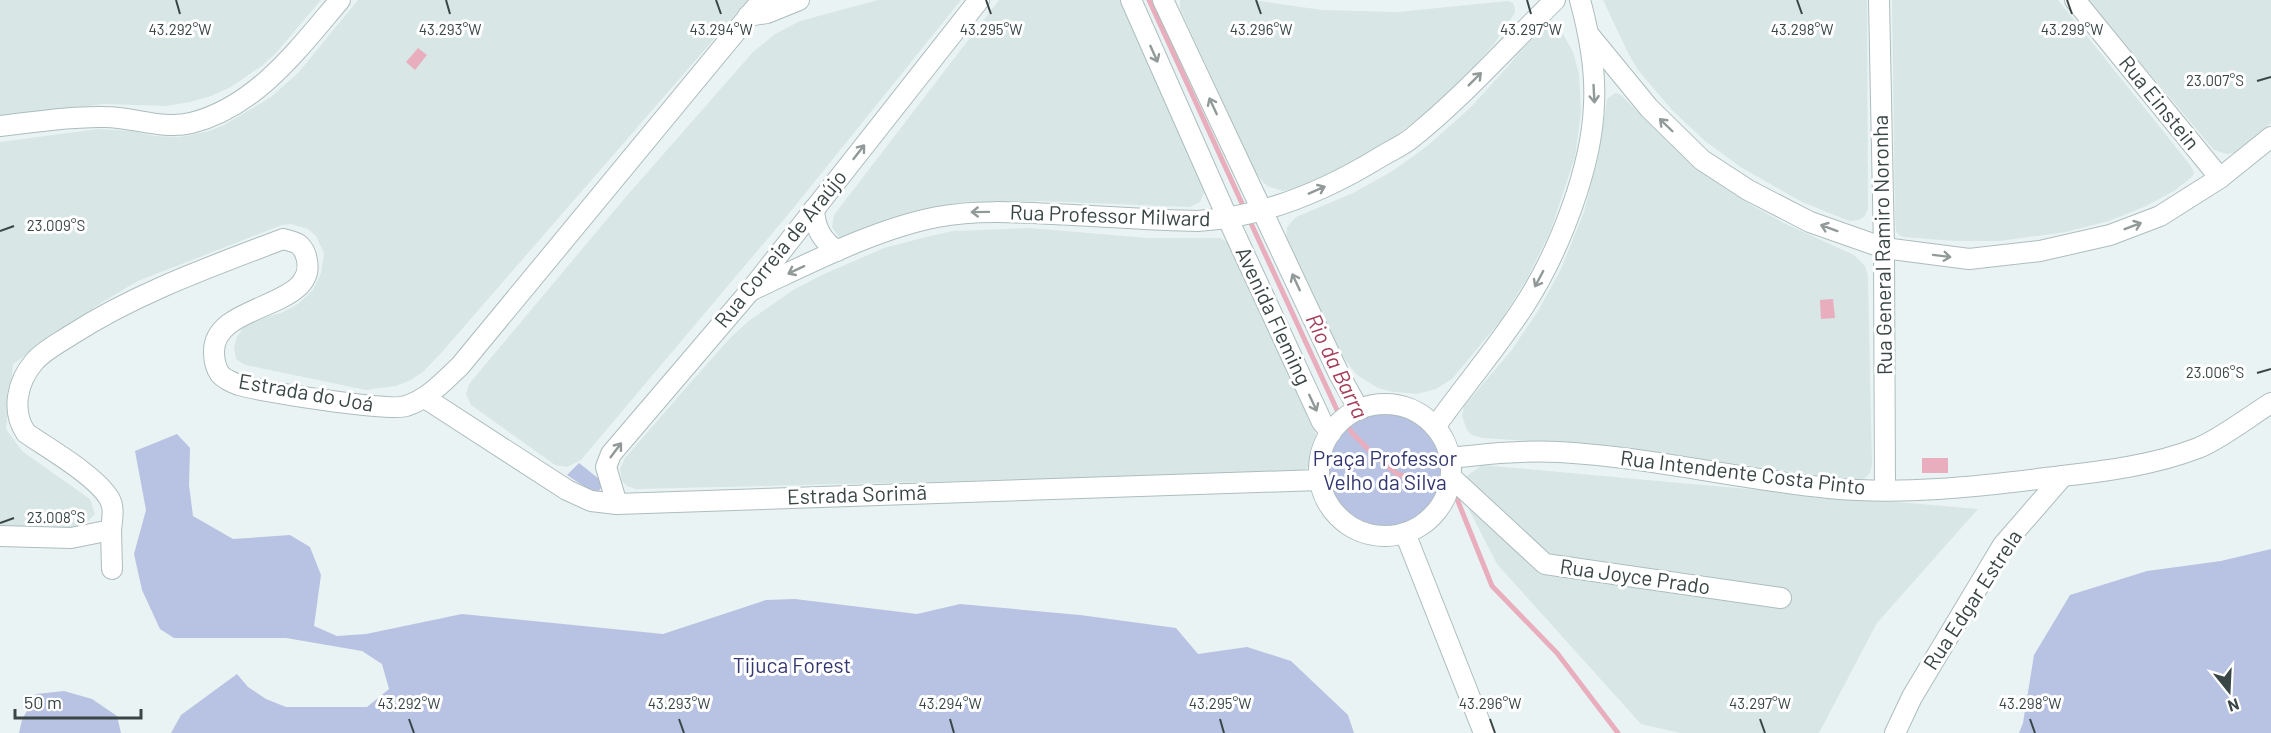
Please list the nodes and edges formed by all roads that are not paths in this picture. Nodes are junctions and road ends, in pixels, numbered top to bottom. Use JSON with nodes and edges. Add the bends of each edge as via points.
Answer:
{"nodes":[{"id":1,"x":340,"y":0,"type":"edge"},
{"id":2,"x":762,"y":0,"type":"edge"},
{"id":3,"x":799,"y":0,"type":"edge"},
{"id":4,"x":979,"y":0,"type":"edge"},
{"id":5,"x":1131,"y":0,"type":"edge"},
{"id":6,"x":1163,"y":0,"type":"edge"},
{"id":7,"x":1554,"y":0,"type":"edge"},
{"id":8,"x":1580,"y":0,"type":"edge"},
{"id":9,"x":1880,"y":0,"type":"edge"},
{"id":10,"x":2075,"y":0,"type":"edge"},
{"id":11,"x":748,"y":16,"type":"junction"},
{"id":12,"x":1590,"y":36,"type":"junction"},
{"id":13,"x":0,"y":126,"type":"edge"},
{"id":14,"x":2271,"y":137,"type":"edge"},
{"id":15,"x":2220,"y":178,"type":"junction"},
{"id":16,"x":814,"y":209,"type":"junction"},
{"id":17,"x":1245,"y":215,"type":"junction"},
{"id":18,"x":1884,"y":248,"type":"junction"},
{"id":19,"x":837,"y":251,"type":"junction"},
{"id":20,"x":750,"y":291,"type":"junction"},
{"id":21,"x":425,"y":398,"type":"junction"},
{"id":22,"x":2271,"y":403,"type":"edge"},
{"id":23,"x":1356,"y":411,"type":"junction"},
{"id":24,"x":1435,"y":427,"type":"junction"},
{"id":25,"x":1332,"y":431,"type":"junction"},
{"id":26,"x":1449,"y":476,"type":"junction"},
{"id":27,"x":2063,"y":476,"type":"junction"},
{"id":28,"x":1319,"y":480,"type":"junction"},
{"id":29,"x":1885,"y":490,"type":"junction"},
{"id":30,"x":616,"y":504,"type":"junction"},
{"id":31,"x":111,"y":530,"type":"junction"},
{"id":32,"x":1405,"y":533,"type":"junction"},
{"id":33,"x":0,"y":536,"type":"edge"},
{"id":34,"x":112,"y":569,"type":"dead end"},
{"id":35,"x":1781,"y":598,"type":"dead end"},
{"id":36,"x":1484,"y":733,"type":"edge"},
{"id":37,"x":1895,"y":733,"type":"edge"}],
"edges":[{"from":1,"to":13,"type":"street","via":[[282,67],[222,113],[189,124],[105,117]]},
{"from":2,"to":11,"type":"street","name":"Estrada do Joá"},
{"from":3,"to":11,"type":"street"},
{"from":16,"to":4,"type":"street","name":"Rua Correia de Araújo","one_way":true},
{"from":5,"to":17,"type":"street","name":"Avenida Fleming","one_way":true},
{"from":17,"to":6,"type":"street","name":"Avenida Fleming","one_way":true},
{"from":17,"to":7,"type":"street","name":"Rua Professor Milward","one_way":true,"via":[[1357,172],[1412,138]]},
{"from":8,"to":12,"type":"street"},
{"from":9,"to":18,"type":"street","name":"Rua General Ramiro Noronha"},
{"from":10,"to":15,"type":"street","name":"Rua Einstein"},
{"from":11,"to":21,"type":"street","name":"Estrada do Joá","via":[[460,366]]},
{"from":18,"to":12,"type":"street","one_way":true,"via":[[1810,222],[1748,190],[1702,160],[1649,108]]},
{"from":12,"to":24,"type":"street","one_way":true,"via":[[1594,103],[1590,145],[1552,255],[1526,304]]},
{"from":14,"to":15,"type":"street"},
{"from":18,"to":15,"type":"street","one_way":true,"via":[[1969,259],[2074,245],[2160,216]]},
{"from":16,"to":19,"type":"street","via":[[820,236]]},
{"from":16,"to":20,"type":"street","name":"Rua Correia de Araújo"},
{"from":17,"to":19,"type":"street","name":"Rua Professor Milward","one_way":true,"via":[[1182,221],[970,213],[908,225]]},
{"from":23,"to":17,"type":"street","name":"Avenida Fleming","one_way":true,"via":[[1339,374]]},
{"from":17,"to":25,"type":"street","name":"Avenida Fleming","one_way":true,"via":[[1322,422]]},
{"from":18,"to":29,"type":"street","name":"Rua General Ramiro Noronha"},
{"from":19,"to":20,"type":"street","name":"Rua Professor Milward","one_way":true},
{"from":30,"to":20,"type":"street","name":"Rua Correia de Araújo","one_way":true,"via":[[606,467],[611,454]]},
{"from":21,"to":30,"type":"street","name":"Estrada Sorimã","via":[[567,490],[591,501]]},
{"from":21,"to":31,"type":"street","name":"Estrada do Joá","via":[[403,407],[379,406],[263,390],[220,375],[214,363],[214,346],[222,329],[301,285],[307,262],[298,243],[282,239],[168,284],[103,314],[59,342],[35,361],[20,387],[17,406],[21,426],[96,482],[110,499]]},
{"from":22,"to":27,"type":"street","name":"Rua Intendente Costa Pinto","via":[[2200,447],[2149,463]]},
{"from":23,"to":24,"type":"street","via":[[1391,405],[1422,416]]},
{"from":23,"to":25,"type":"street"},
{"from":24,"to":26,"type":"street","via":[[1444,441]]},
{"from":25,"to":28,"type":"street","via":[[1321,456]]},
{"from":26,"to":29,"type":"street","name":"Rua Intendente Costa Pinto","via":[[1500,453],[1558,452],[1653,461],[1829,488]]},
{"from":26,"to":32,"type":"street","via":[[1436,512]]},
{"from":26,"to":35,"type":"street","name":"Rua Joyce Prado","via":[[1545,564]]},
{"from":27,"to":29,"type":"street","name":"Rua Intendente Costa Pinto"},
{"from":27,"to":37,"type":"street","name":"Rua Edgar Estrela","via":[[2003,545],[1912,697]]},
{"from":28,"to":30,"type":"street","name":"Estrada Sorimã"},
{"from":28,"to":32,"type":"street","via":[[1327,502],[1341,520],[1360,532],[1382,536]]},
{"from":31,"to":33,"type":"street","via":[[71,537]]},
{"from":31,"to":34,"type":"street"},
{"from":32,"to":36,"type":"street"}]}
